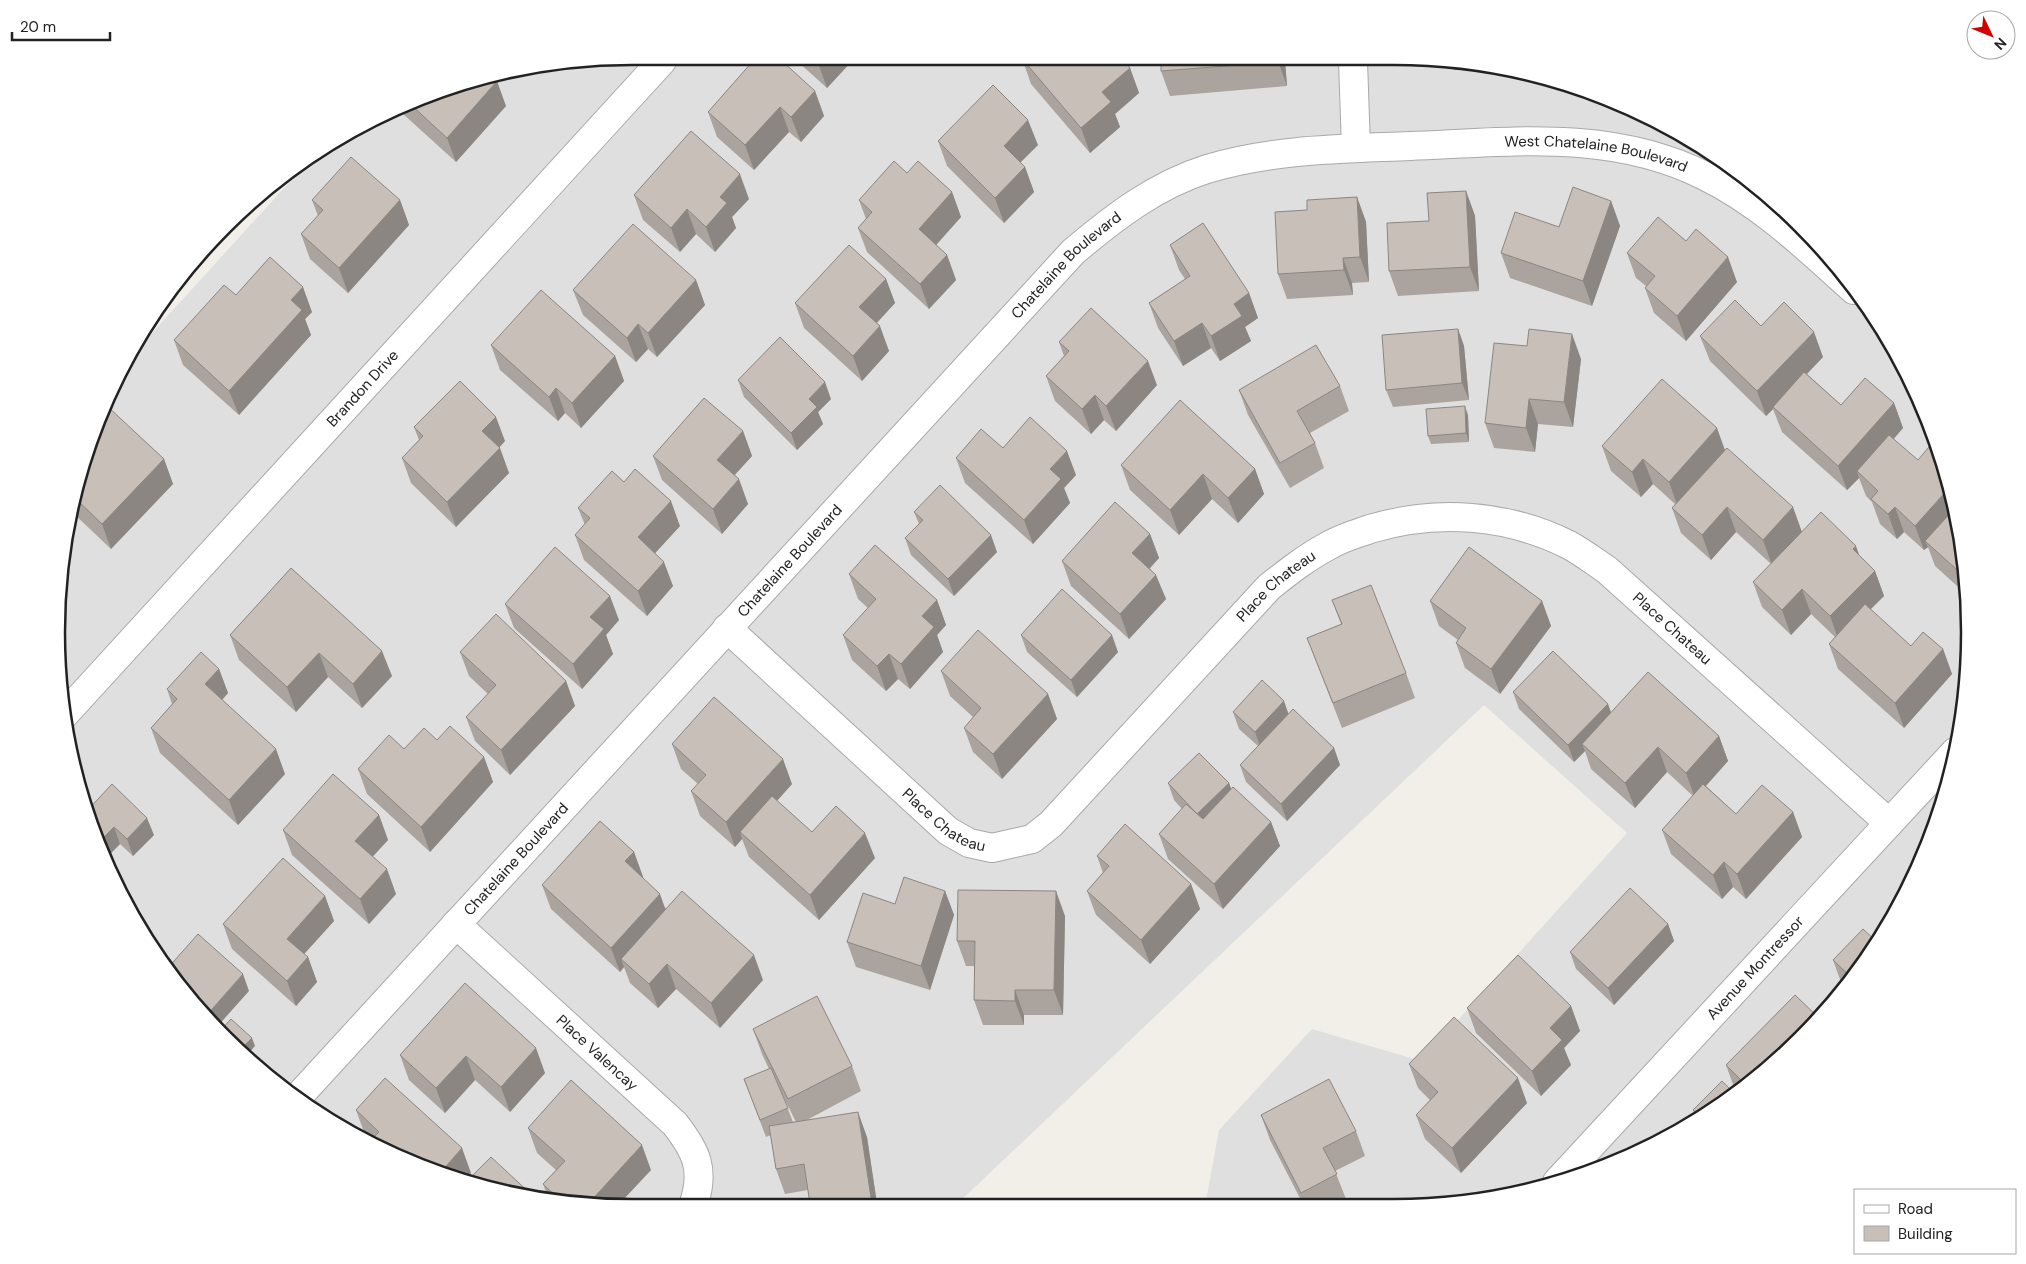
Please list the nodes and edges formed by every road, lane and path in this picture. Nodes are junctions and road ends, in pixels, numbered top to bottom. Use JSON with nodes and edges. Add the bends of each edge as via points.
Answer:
{"nodes":[{"id":1,"x":658,"y":65,"type":"edge"},
{"id":2,"x":1353,"y":65,"type":"edge"},
{"id":3,"x":1356,"y":148,"type":"junction"},
{"id":4,"x":1824,"y":263,"type":"edge"},
{"id":5,"x":727,"y":628,"type":"junction"},
{"id":6,"x":70,"y":708,"type":"edge"},
{"id":7,"x":1946,"y":762,"type":"edge"},
{"id":8,"x":1889,"y":823,"type":"junction"},
{"id":9,"x":456,"y":924,"type":"junction"},
{"id":10,"x":302,"y":1093,"type":"edge"},
{"id":11,"x":1566,"y":1172,"type":"edge"},
{"id":12,"x":695,"y":1199,"type":"edge"}],
"edges":[{"from":1,"to":6,"type":"street","name":"Brandon Drive"},
{"from":2,"to":3,"type":"street"},
{"from":3,"to":4,"type":"street","name":"West Chatelaine Boulevard","via":[[1553,140],[1605,144],[1656,156],[1704,175],[1750,201]]},
{"from":3,"to":5,"type":"street","name":"Chatelaine Boulevard","via":[[1255,156],[1205,170],[1157,191],[1113,218],[1073,252]]},
{"from":5,"to":8,"type":"street","name":"Place Chateau","via":[[948,831],[969,843],[992,848],[1032,840],[1051,824],[1269,587],[1290,569],[1328,545],[1396,521],[1441,516],[1486,518],[1529,528],[1570,546],[1608,570]]},
{"from":5,"to":9,"type":"street","name":"Chatelaine Boulevard"},
{"from":7,"to":8,"type":"street","name":"Avenue Montressor"},
{"from":8,"to":11,"type":"street","name":"Avenue Montressor"},
{"from":9,"to":10,"type":"street","name":"Chatelaine Boulevard"},
{"from":9,"to":12,"type":"street","name":"Place Valencay","via":[[675,1124],[690,1144],[698,1166]]}]}
